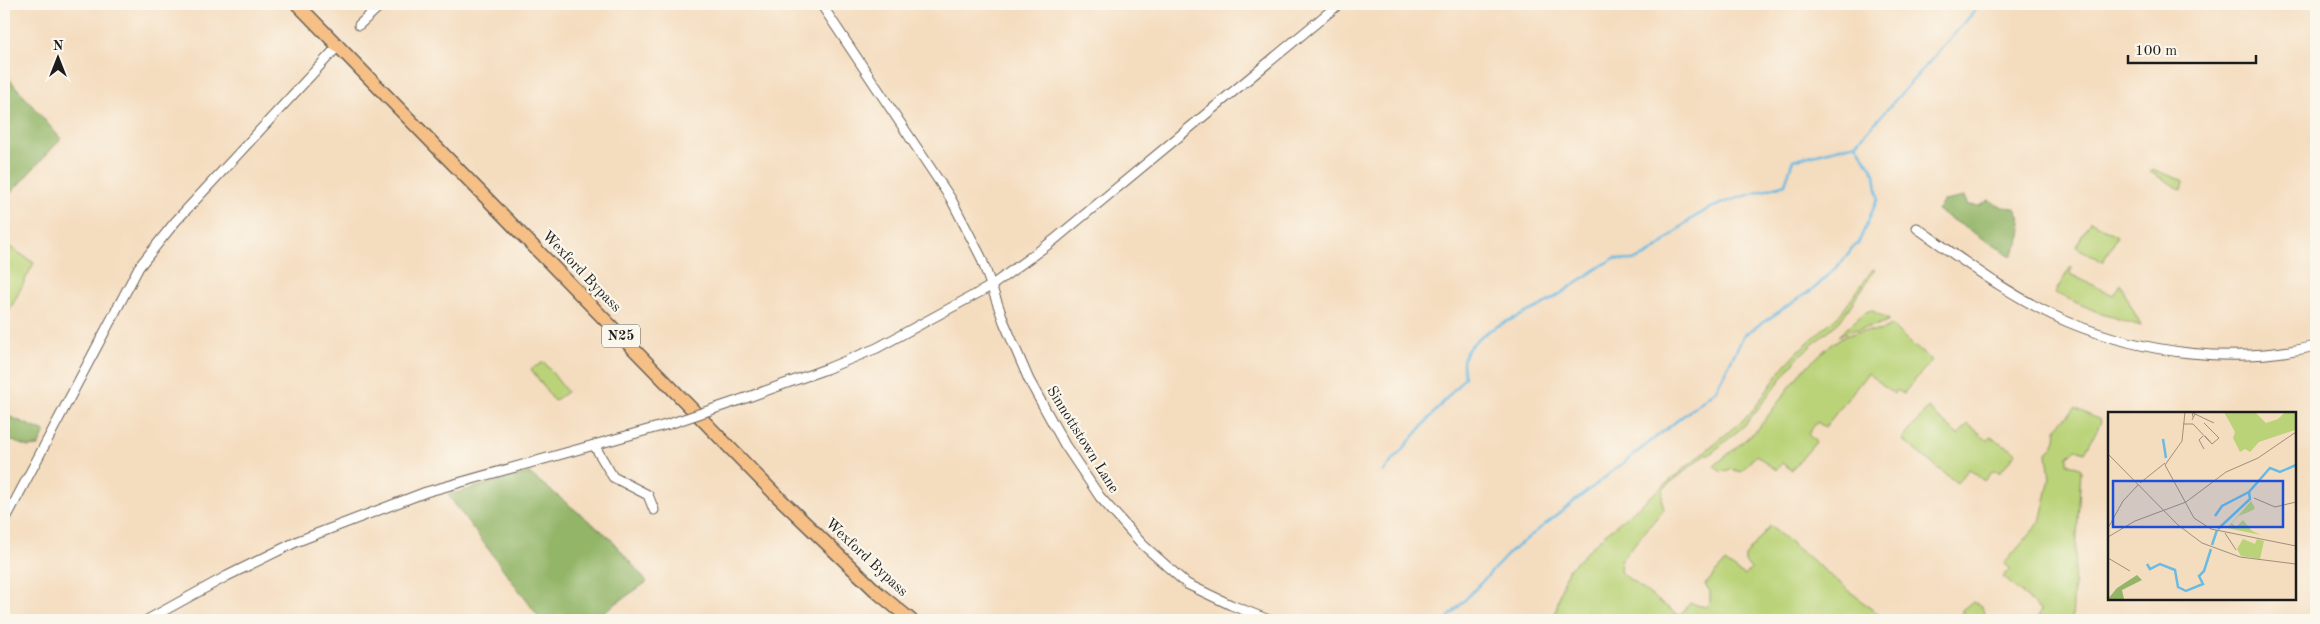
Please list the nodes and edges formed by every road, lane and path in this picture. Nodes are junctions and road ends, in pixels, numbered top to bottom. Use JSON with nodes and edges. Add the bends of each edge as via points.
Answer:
{"nodes":[{"id":1,"x":297,"y":4,"type":"edge"},
{"id":2,"x":382,"y":4,"type":"edge"},
{"id":3,"x":821,"y":4,"type":"edge"},
{"id":4,"x":1340,"y":4,"type":"edge"},
{"id":5,"x":359,"y":25,"type":"dead end"},
{"id":6,"x":339,"y":45,"type":"junction"},
{"id":7,"x":1917,"y":228,"type":"dead end"},
{"id":8,"x":992,"y":286,"type":"junction"},
{"id":9,"x":2316,"y":346,"type":"edge"},
{"id":10,"x":594,"y":445,"type":"junction"},
{"id":11,"x":654,"y":510,"type":"dead end"},
{"id":12,"x":4,"y":522,"type":"edge"},
{"id":13,"x":147,"y":620,"type":"edge"},
{"id":14,"x":911,"y":620,"type":"edge"},
{"id":15,"x":1269,"y":620,"type":"edge"}],
"edges":[{"from":1,"to":6,"type":"highway","name":"Wexford Bypass","number":"N25"},
{"from":2,"to":5,"type":"street"},
{"from":3,"to":8,"type":"street","name":"Sinnottstown Lane","via":[[951,198]]},
{"from":4,"to":8,"type":"street","via":[[1054,240]]},
{"from":6,"to":12,"type":"street","via":[[181,214],[139,267]]},
{"from":6,"to":14,"type":"highway","name":"Wexford Bypass","number":"N25","via":[[774,493],[877,592]]},
{"from":7,"to":9,"type":"street","via":[[2028,301],[2067,322],[2121,341],[2168,350],[2232,356]]},
{"from":8,"to":10,"type":"street","bridge":true,"via":[[877,348],[826,370],[668,424]]},
{"from":8,"to":15,"type":"street","name":"Sinnottstown Lane","via":[[1029,380],[1065,445],[1100,498],[1142,544],[1187,584]]},
{"from":10,"to":11,"type":"street","via":[[613,477],[648,495]]},
{"from":10,"to":13,"type":"street","via":[[426,492],[298,541]]}]}
